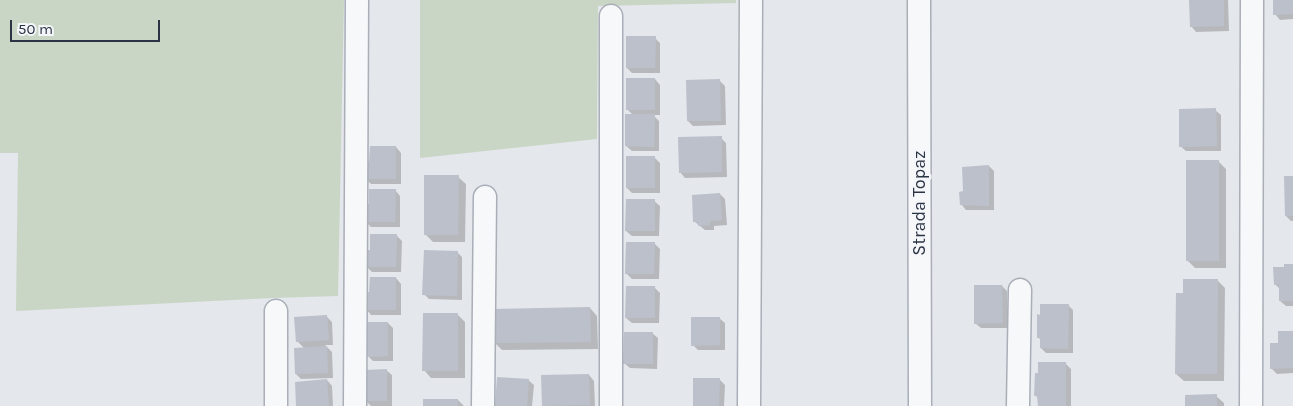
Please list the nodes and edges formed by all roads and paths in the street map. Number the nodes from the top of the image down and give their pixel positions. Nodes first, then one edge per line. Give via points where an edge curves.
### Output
1 (357, 0) edge
2 (751, 0) edge
3 (919, 0) edge
4 (1252, 0) edge
5 (611, 16) dead end
6 (485, 197) dead end
7 (1020, 290) dead end
8 (276, 311) dead end
9 (276, 406) edge
10 (355, 406) edge
11 (483, 406) edge
12 (611, 406) edge
13 (749, 406) edge
14 (920, 406) edge
15 (1018, 406) edge
16 (1252, 406) edge

1 - 10 street
2 - 13 street
3 - 14 street, Strada Topaz
4 - 16 street
5 - 12 street
6 - 11 street
7 - 15 street
8 - 9 street

